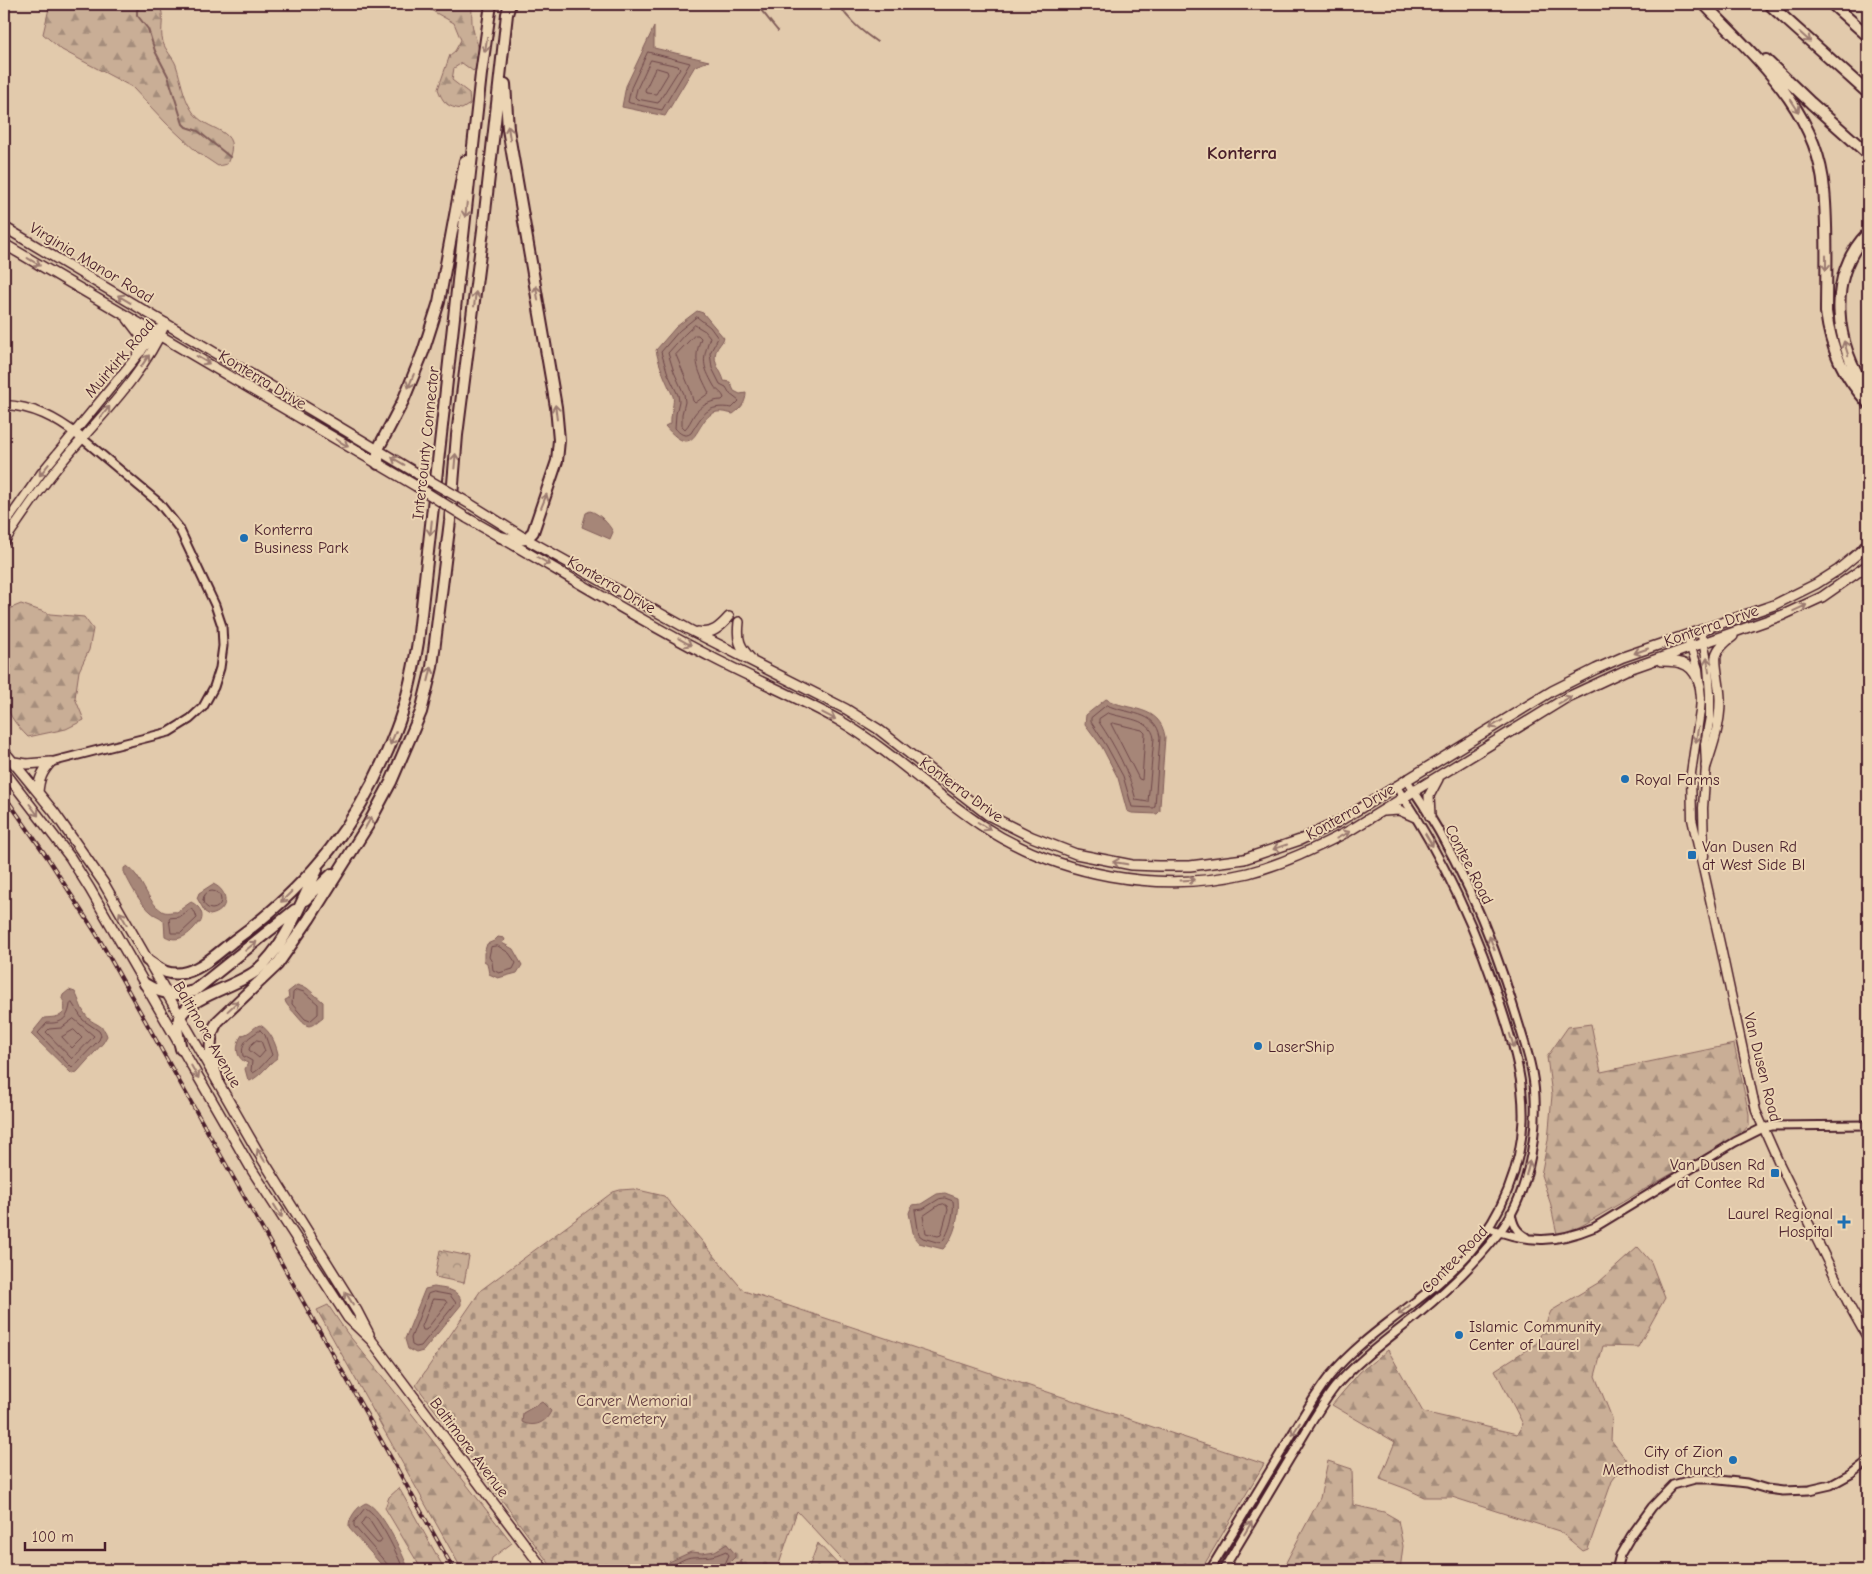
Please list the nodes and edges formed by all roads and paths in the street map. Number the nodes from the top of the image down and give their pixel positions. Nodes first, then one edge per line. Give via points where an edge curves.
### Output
1 (492, 4) edge
2 (510, 4) edge
3 (1704, 4) edge
4 (1769, 4) edge
5 (1834, 4) edge
6 (1868, 36) edge
7 (503, 60) junction
8 (481, 74) junction
9 (1868, 93) edge
10 (1868, 154) edge
11 (4, 227) edge
12 (1868, 232) edge
13 (4, 244) edge
14 (124, 314) junction
15 (166, 324) junction
16 (158, 334) junction
17 (141, 351) junction
18 (1868, 391) edge
19 (1868, 403) edge
20 (4, 405) edge
21 (75, 433) junction
22 (83, 439) junction
23 (378, 449) junction
24 (378, 464) junction
25 (4, 526) edge
26 (501, 537) junction
27 (526, 539) junction
28 (4, 542) edge
29 (1867, 546) edge
30 (1868, 565) edge
31 (729, 617) dead end
32 (739, 622) dead end
33 (688, 629) junction
34 (1742, 630) junction
35 (1701, 631) junction
36 (1688, 636) junction
37 (1704, 643) junction
38 (1691, 647) junction
39 (1653, 661) junction
40 (754, 663) junction
41 (1700, 686) junction
42 (4, 751) edge
43 (14, 762) junction
44 (50, 762) junction
45 (1706, 766) junction
46 (4, 771) edge
47 (1440, 776) junction
48 (1406, 779) junction
49 (1396, 786) junction
50 (38, 792) junction
51 (1415, 792) junction
52 (1404, 798) junction
53 (1382, 811) junction
54 (1430, 816) junction
55 (1415, 817) junction
56 (320, 862) junction
57 (342, 864) junction
58 (1704, 870) junction
59 (298, 907) junction
60 (147, 960) junction
61 (145, 984) junction
62 (166, 993) junction
63 (180, 1016) junction
64 (182, 1049) junction
65 (218, 1081) junction
66 (1868, 1125) edge
67 (1763, 1128) junction
68 (1511, 1213) junction
69 (1489, 1228) junction
70 (1500, 1232) junction
71 (1529, 1239) junction
72 (1868, 1339) edge
73 (372, 1341) junction
74 (1868, 1461) edge
75 (544, 1570) edge
76 (1210, 1570) edge
77 (1223, 1570) edge
78 (1616, 1570) edge

1 -> 8 highway, Intercounty Connector
2 - 7 highway, Intercounty Connector
3 - 10 highway
3 -> 19 highway via 1779,84 1809,131 1824,189 1829,331 1847,377
4 -> 9 highway
5 - 6 highway
27 -> 7 highway via 533,532 549,490 559,440 508,129
57 -> 7 highway, Intercounty Connector via 368,825 406,750 421,712 432,667
8 -> 23 highway via 439,302 403,401
8 -> 56 highway, Intercounty Connector via 429,552 411,680 397,729 379,770 359,810
15 -> 11 main road, Virginia Manor Road
18 -> 12 highway via 1848,357 1840,311 1842,282 1851,256
13 -> 14 main road, Virginia Manor Road
14 - 16 main road, Virginia Manor Road
14 - 17 main road via 141,336
15 - 16 main road, Muirkirk Road
15 - 23 main road, Konterra Drive
16 - 17 main road, Muirkirk Road
22 -> 16 main road, Muirkirk Road via 156,346
16 -> 24 main road, Konterra Drive
17 - 21 main road, Muirkirk Road
20 - 21 main road via 39,412
21 - 22 main road
21 -> 25 main road, Muirkirk Road via 42,472
22 - 28 main road, Muirkirk Road via 54,472
22 - 44 street via 158,503 179,528 215,605 222,626 223,646 214,687 190,719 169,732
23 - 24 highway
27 -> 23 main road, Konterra Drive, bridge
24 - 26 main road, Konterra Drive, bridge
26 - 27 highway
26 -> 53 main road, Konterra Drive via 713,658 840,722 886,752 983,826 1073,868 1155,881 1248,873 1314,850
27 - 33 main road, Konterra Drive
29 - 35 main road, Konterra Drive via 1823,579 1796,594
34 -> 30 main road, Konterra Drive via 1822,597
31 - 33 main road via 713,632
32 - 40 main road via 737,636
33 - 40 main road, Konterra Drive
34 - 37 main road, Konterra Drive
34 - 45 main road via 1726,641 1715,659 1720,709
35 - 36 main road, Konterra Drive
35 - 37 main road, Van Dusen Road
36 - 38 main road, Van Dusen Road
36 -> 48 main road, Konterra Drive via 1596,669 1552,691
37 - 38 main road, Konterra Drive
45 -> 37 main road, Van Dusen Road via 1710,694
38 - 39 main road, Konterra Drive
38 - 41 main road, Van Dusen Road
39 - 41 main road via 1682,662 1697,675
47 -> 39 main road, Konterra Drive via 1566,698
49 -> 40 main road, Konterra Drive via 1338,822 1300,840 1244,859 1190,866 1132,865 1076,854 988,815 878,729 846,709
41 -> 58 main road, Van Dusen Road via 1691,790 1692,819
42 - 43 main road, Baltimore Avenue
43 - 44 main road
43 - 50 main road, Baltimore Avenue
44 - 50 main road via 42,772
45 - 58 main road, Van Dusen Road
46 -> 61 main road, Baltimore Avenue via 70,857
47 - 51 main road, Konterra Drive
47 - 54 main road via 1429,796
48 - 49 main road, Konterra Drive
48 - 51 street, Contee Road
49 - 52 street, Contee Road
60 -> 50 main road, Baltimore Avenue via 103,882
51 - 52 main road, Konterra Drive
51 - 54 street, Contee Road
52 - 53 main road, Konterra Drive
52 - 55 street, Contee Road
53 - 55 main road via 1399,810
68 -> 54 street, Contee Road via 1530,1163 1534,1140 1536,1096 1530,1059 1484,923 1453,855
55 -> 69 street, Contee Road via 1469,918 1489,968 1518,1060 1523,1096 1520,1148 1510,1186
56 - 59 highway
56 -> 60 highway via 277,907 200,966 172,973
57 - 59 highway
65 -> 57 highway via 210,1044 214,1027 277,965
58 - 67 main road, Van Dusen Road via 1756,1111
62 -> 59 highway via 183,994 199,988
59 - 63 highway via 284,937 263,965 190,1006
60 - 62 main road, Baltimore Avenue
61 - 62 highway
61 - 64 main road, Baltimore Avenue
62 - 63 main road, Baltimore Avenue
63 - 64 highway via 178,1029
63 - 65 main road, Baltimore Avenue
64 -> 73 main road, Baltimore Avenue via 287,1226 348,1318
73 -> 65 main road, Baltimore Avenue
66 - 67 street
67 - 71 street via 1595,1227 1558,1239
67 - 72 main road, Van Dusen Road
68 - 70 street, Contee Road
68 - 71 street via 1518,1232
69 - 70 street
69 -> 76 street, Contee Road via 1444,1277 1330,1376
70 - 71 street
77 -> 70 street, Contee Road via 1314,1417 1336,1386 1361,1361 1454,1284
73 - 75 main road, Baltimore Avenue
74 - 78 street via 1837,1482 1809,1490 1775,1490 1710,1479 1673,1485 1631,1536

